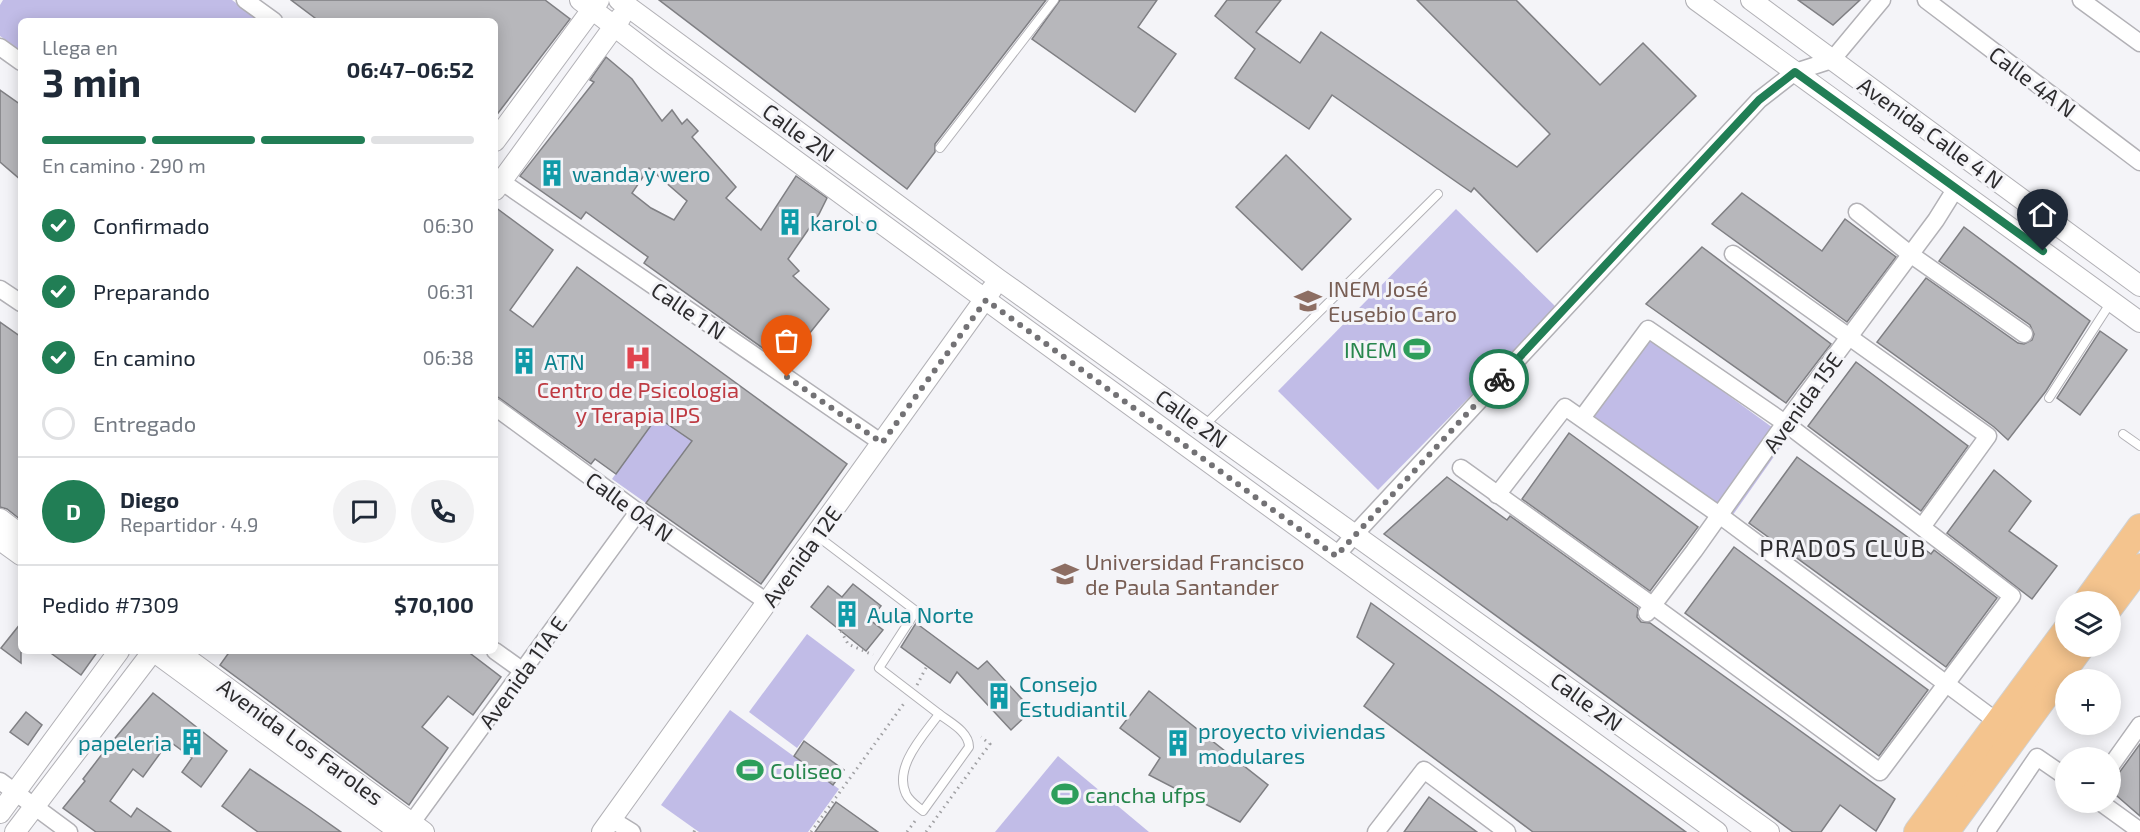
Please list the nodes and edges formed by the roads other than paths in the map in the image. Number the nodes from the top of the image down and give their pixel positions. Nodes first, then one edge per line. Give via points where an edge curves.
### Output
1 (1054, 0) edge
2 (1696, 0) edge
3 (1751, 0) edge
4 (1882, 0) edge
5 (1926, 0) edge
6 (2081, 0) edge
7 (248, 1) edge
8 (627, 2) edge
9 (590, 3) edge
10 (270, 18) edge
11 (615, 26) junction
12 (2140, 44) edge
13 (0, 47) edge
14 (18, 60) edge
15 (1832, 60) junction
16 (1795, 72) junction
17 (498, 137) edge
18 (940, 148) dead end
19 (2140, 162) edge
20 (498, 182) edge
21 (498, 184) edge
22 (1956, 188) junction
23 (1438, 194) dead end
24 (1857, 212) dead end
25 (1733, 254) dead end
26 (1910, 254) junction
27 (998, 279) junction
28 (2140, 286) edge
29 (0, 289) edge
30 (986, 300) junction
31 (18, 301) edge
32 (2112, 301) junction
33 (2140, 322) edge
34 (2025, 334) dead end
35 (1848, 336) junction
36 (2049, 398) dead end
37 (498, 409) edge
38 (1582, 418) junction
39 (1785, 423) junction
40 (1204, 426) junction
41 (2123, 434) dead end
42 (882, 443) junction
43 (2140, 446) edge
44 (1461, 468) dead end
45 (1497, 495) junction
46 (638, 512) junction
47 (1718, 514) junction
48 (0, 519) edge
49 (1922, 527) junction
50 (2140, 527) edge
51 (18, 533) edge
52 (1355, 534) junction
53 (815, 535) junction
54 (0, 540) edge
55 (18, 553) edge
56 (1336, 556) junction
57 (2140, 567) edge
58 (2094, 591) edge
59 (2121, 593) edge
60 (767, 602) junction
61 (1649, 609) junction
62 (1466, 613) junction
63 (1450, 637) junction
64 (2055, 645) edge
65 (498, 653) edge
66 (117, 654) edge
67 (151, 654) edge
68 (157, 654) edge
69 (181, 654) edge
70 (2074, 657) edge
71 (523, 672) junction
72 (1946, 684) junction
73 (939, 714) junction
74 (1999, 723) junction
75 (2140, 725) edge
76 (1646, 744) junction
77 (2121, 752) edge
78 (1628, 768) junction
79 (2055, 769) edge
80 (8, 786) edge
81 (34, 806) junction
82 (0, 813) edge
83 (2115, 813) edge
84 (605, 829) edge
85 (410, 830) edge
86 (2140, 831) edge
87 (15, 832) edge
88 (69, 832) edge
89 (632, 832) edge
90 (1376, 832) edge
91 (1507, 832) edge
92 (1717, 832) edge
93 (1769, 832) edge
94 (1917, 832) edge
95 (1946, 832) edge
96 (1986, 832) edge

1 - 18 lane
2 - 16 street, Avenida Calle 4 N
3 - 15 street, Avenida Calle 4 N
4 - 15 street
5 - 19 street, Calle 4A N
6 - 12 street
7 - 10 street
8 - 11 street
8 - 27 street, Calle 2N
9 - 11 street, Calle 2N
9 - 17 street
11 - 20 street
11 - 30 street, Calle 2N
13 - 14 street
15 - 16 street
15 - 28 street, Avenida Calle 4 N
16 - 22 street, Avenida Calle 4 N
16 - 52 street via 1759,100
21 - 42 street, Calle 1 N
22 - 26 street, Avenida 15E
22 - 32 street, Avenida Calle 4 N
23 - 40 lane
24 - 26 street
25 - 35 street
26 - 34 street
26 - 35 street, Avenida 15E
27 - 30 street, Avenida 12E
27 - 40 street, Calle 2N
29 - 31 street
30 - 42 street, Avenida 12E
30 - 56 street, Calle 2N
32 - 33 street, Avenida Calle 4 N
32 - 36 lane
35 - 39 street, Avenida 15E
35 - 49 street via 1988,436
37 - 46 street, Calle 0A N
38 - 39 street via 1648,329
38 - 45 street via 1565,407
38 - 47 street
39 - 47 street, Avenida 15E
39 - 49 street
40 - 52 street, Calle 2N
41 - 43 lane
42 - 53 street, Avenida 12E
44 - 45 street
45 - 61 street
46 - 60 street, Calle 0A N
46 - 71 street, Avenida 11A E
47 - 61 street, Avenida 15E
47 - 72 street
48 - 51 street
49 - 72 street via 2012,596
50 - 58 main road
52 - 56 street
52 - 62 street, Calle 2N
53 - 60 street, Avenida 12E
53 - 73 lane via 916,611 879,668 914,689
54 - 55 street
56 - 63 street, Calle 2N
57 - 59 main road
60 - 84 street, Avenida 12E
61 - 72 street via 1880,772
62 - 63 street
62 - 76 street, Calle 2N
63 - 78 street, Calle 2N
64 - 74 main road
65 - 71 street
66 - 80 street
67 - 81 street
68 - 85 street, Avenida Los Faroles
69 - 85 street, Avenida Los Faroles
70 - 95 main road
71 - 85 street, Avenida 11A E
72 - 74 street
73 - 73 lane via 912,752 904,772 906,794 923,811 969,747 968,738
74 - 94 main road
75 - 77 street
76 - 78 street
76 - 93 street, Calle 2N
78 - 92 street, Calle 2N
79 - 96 street via 2037,757
80 - 81 street
80 - 82 street
81 - 87 street
81 - 88 street
83 - 86 street
84 - 89 street
90 - 91 street via 1424,770

